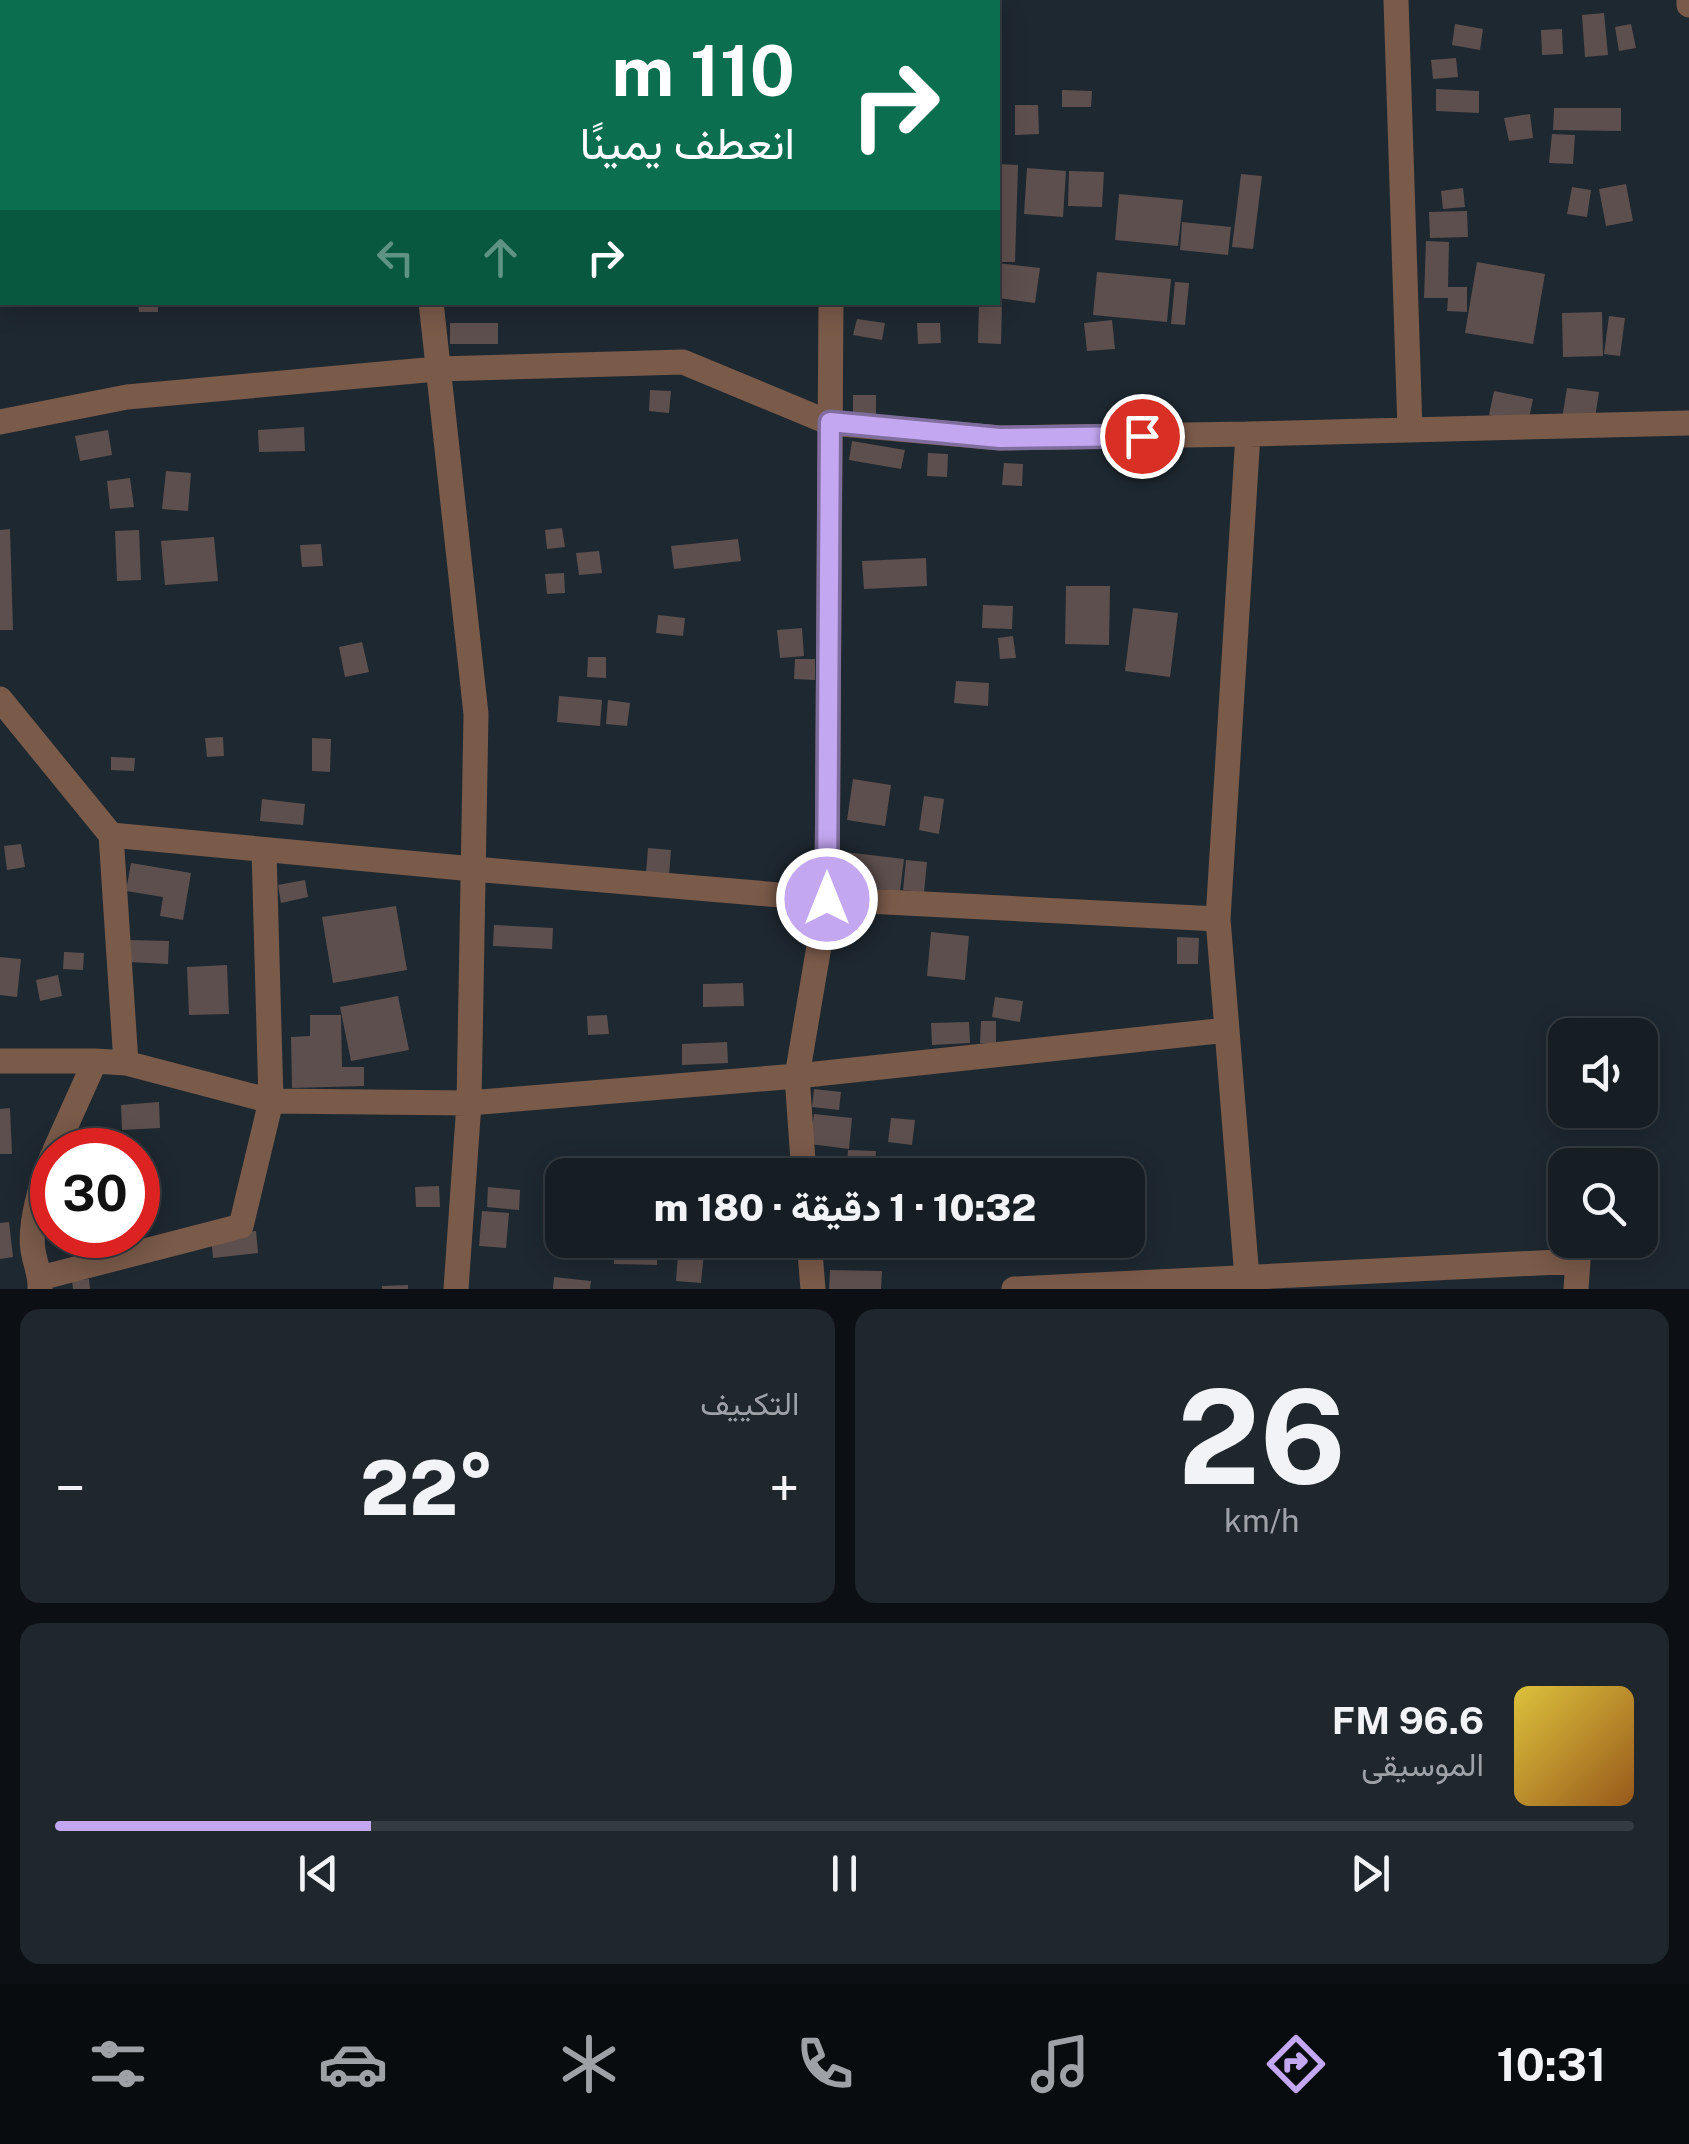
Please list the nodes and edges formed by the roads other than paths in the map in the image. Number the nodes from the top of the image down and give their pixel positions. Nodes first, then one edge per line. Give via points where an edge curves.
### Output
1 (1396, 0) edge
2 (430, 305) edge
3 (831, 305) edge
4 (436, 369) junction
5 (0, 422) edge
6 (830, 422) junction
7 (1689, 423) edge
8 (1410, 430) junction
9 (1248, 434) junction
10 (0, 699) edge
11 (110, 835) junction
12 (264, 850) junction
13 (473, 870) junction
14 (827, 899) junction
15 (1218, 919) junction
16 (1227, 1030) junction
17 (0, 1061) edge
18 (94, 1061) junction
19 (126, 1063) junction
20 (796, 1076) junction
21 (271, 1102) junction
22 (469, 1103) junction
23 (65, 1128) edge
24 (803, 1158) edge
25 (35, 1258) edge
26 (810, 1258) edge
27 (1246, 1278) junction
28 (40, 1284) edge
29 (462, 1288) edge
30 (813, 1289) edge
31 (1014, 1289) edge
32 (1576, 1289) edge

1 - 8 street
2 - 4 street
3 - 6 street
4 - 5 street via 127,397
4 - 6 street via 684,362
4 - 13 street via 476,714
6 - 9 street via 1000,438
6 - 14 street
7 - 8 street
8 - 9 street
9 - 15 street
10 - 11 street
11 - 12 street
11 - 19 street
12 - 13 street
12 - 21 street
13 - 14 street
13 - 22 street
14 - 15 street
14 - 20 street
15 - 16 street
16 - 20 street
16 - 27 street
17 - 18 street
18 - 19 street
18 - 23 street
19 - 21 street
20 - 22 street
20 - 24 street
21 - 22 street
21 - 28 street via 240,1226
22 - 29 street
25 - 28 street
26 - 30 street
27 - 31 street
27 - 32 street via 1578,1261

